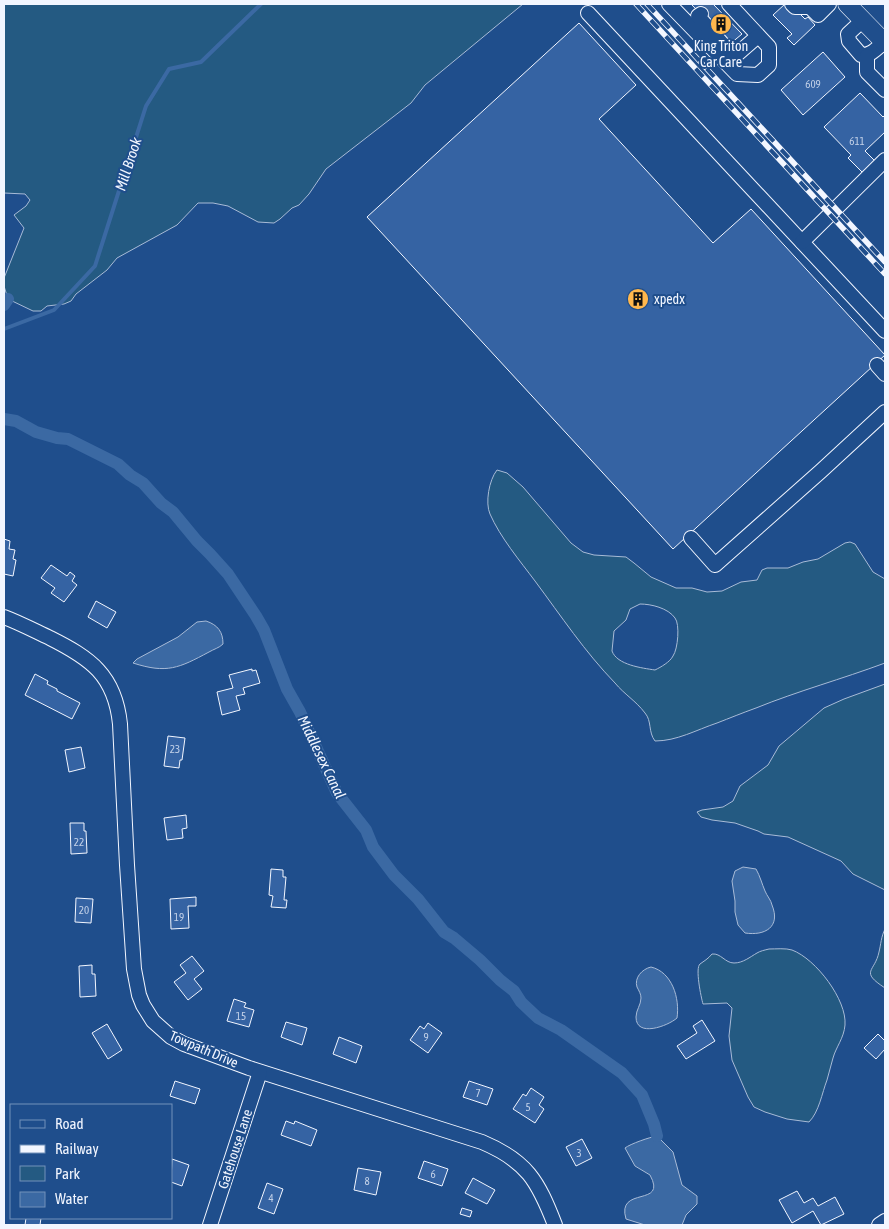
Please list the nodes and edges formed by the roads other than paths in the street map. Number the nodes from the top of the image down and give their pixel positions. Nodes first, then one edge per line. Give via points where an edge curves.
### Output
1 (670, 4) edge
2 (729, 4) edge
3 (792, 4) edge
4 (829, 4) edge
5 (847, 4) edge
6 (810, 6) edge
7 (588, 13) dead end
8 (701, 14) dead end
9 (862, 20) junction
10 (758, 36) junction
11 (885, 42) edge
12 (867, 56) junction
13 (730, 60) junction
14 (885, 90) edge
15 (885, 160) edge
16 (802, 242) junction
17 (885, 331) edge
18 (885, 412) edge
19 (691, 538) dead end
20 (4, 617) edge
21 (260, 1072) junction
22 (885, 1221) edge
23 (210, 1225) edge
24 (555, 1225) edge
25 (879, 1225) edge

1 - 13 street
2 - 10 street
3 - 6 street via 795,7
4 - 6 street via 818,15
5 - 9 main road
7 - 16 street
8 - 13 street via 698,16
9 - 11 main road
9 - 12 street via 848,34 849,41 861,55
10 - 13 street
10 - 13 street via 769,47 769,65 758,75 737,74
11 - 12 street
12 - 14 street via 867,72
15 - 16 street
16 - 17 street
18 - 19 street via 715,565
20 - 21 street, Towpath Drive via 84,657 101,673 116,700 134,969 139,995 147,1013 158,1028 184,1044
21 - 23 street, Gatehouse Lane
21 - 24 street, Towpath Drive via 503,1151 523,1167 538,1186
22 - 25 street

